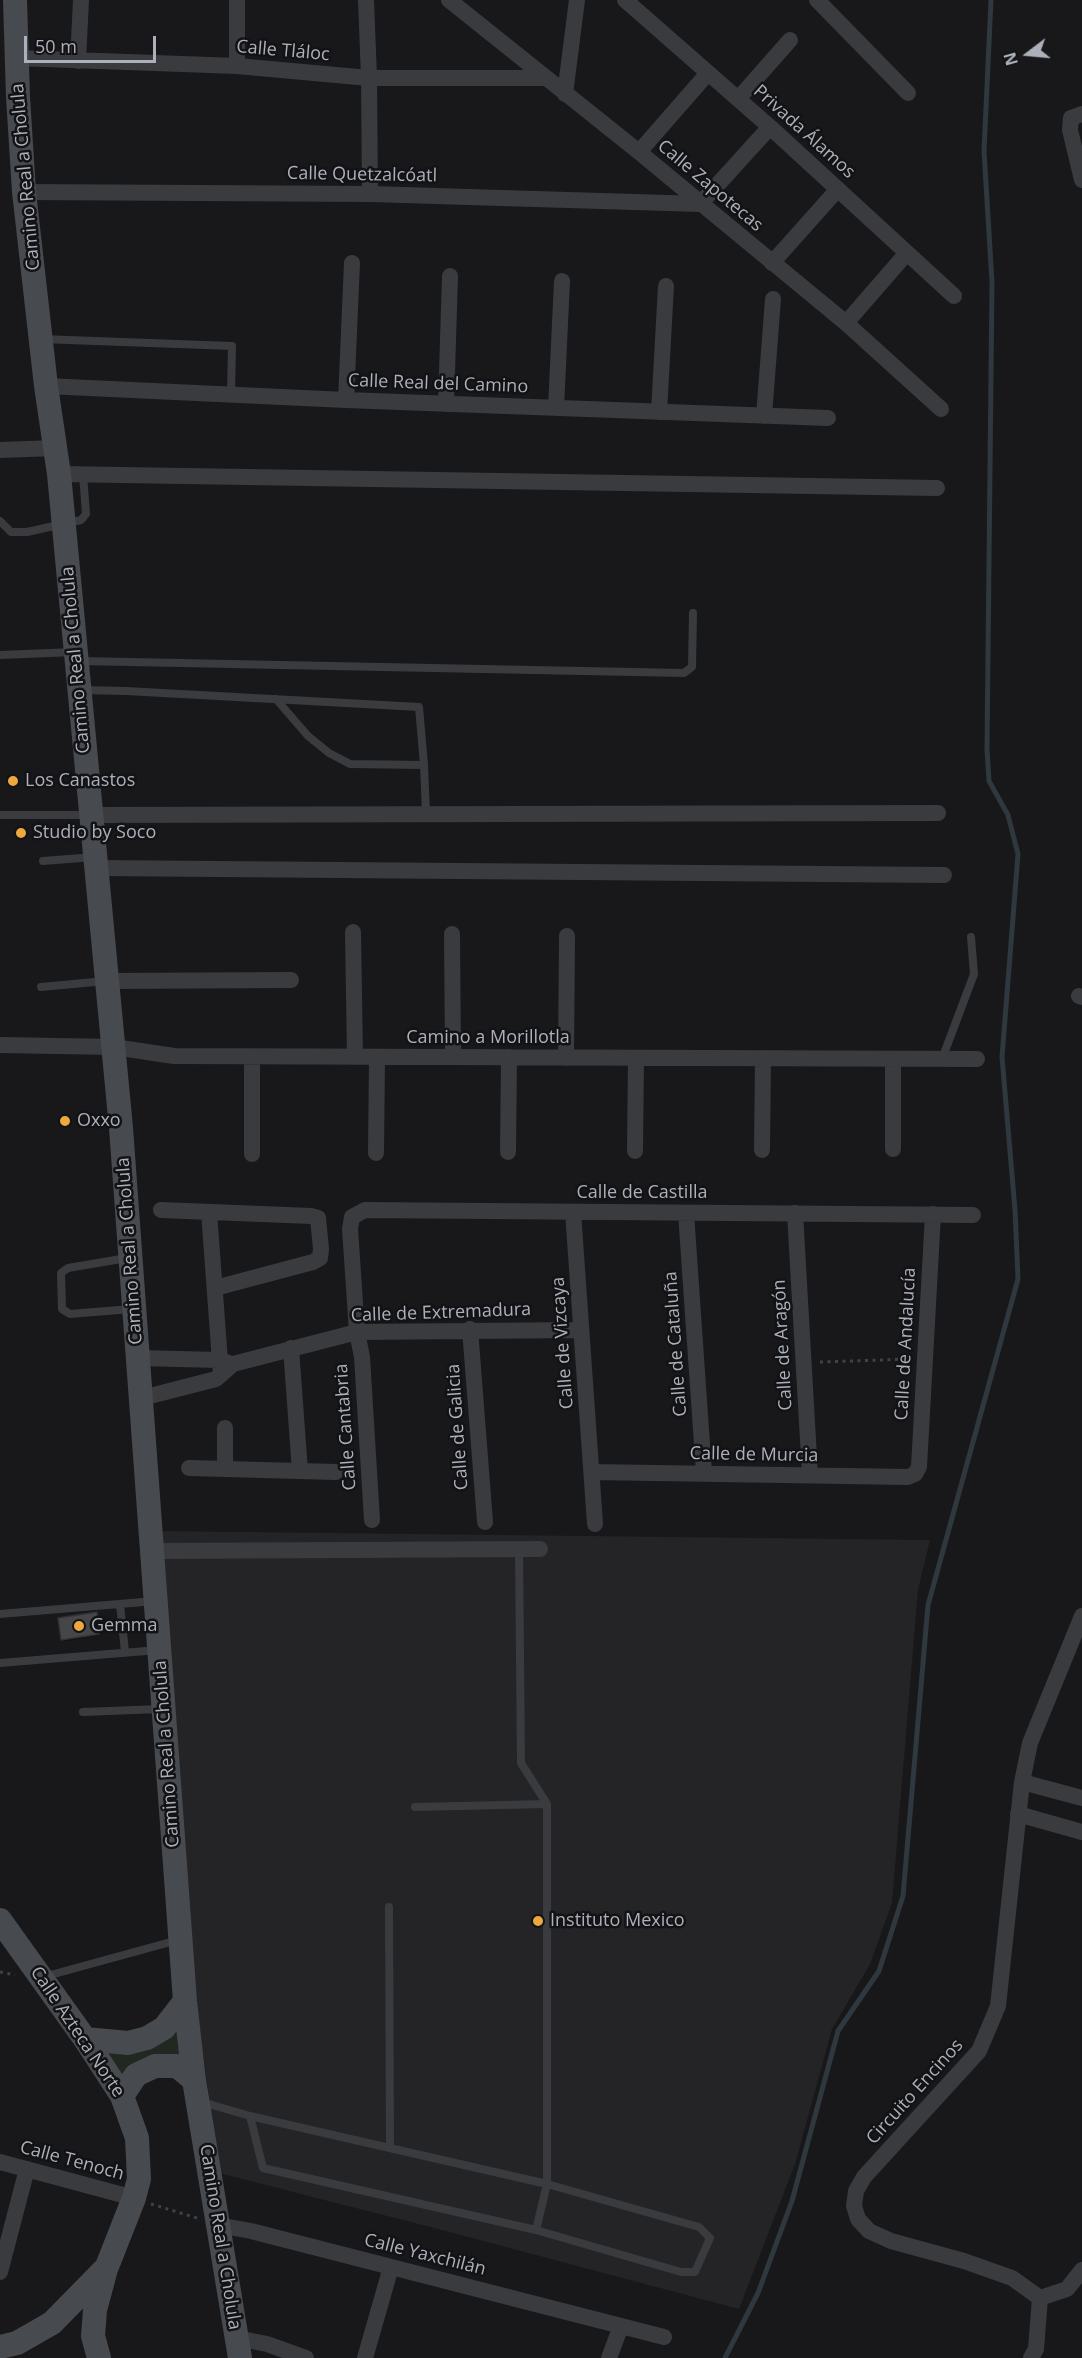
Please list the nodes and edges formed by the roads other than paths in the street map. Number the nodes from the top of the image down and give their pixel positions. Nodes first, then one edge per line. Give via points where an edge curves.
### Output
1 (15, 0) edge
2 (81, 0) edge
3 (237, 0) edge
4 (366, 0) edge
5 (449, 0) edge
6 (577, 0) edge
7 (625, 0) edge
8 (817, 0) edge
9 (790, 40) dead end
10 (17, 58) junction
11 (78, 61) junction
12 (237, 66) junction
13 (708, 73) junction
14 (369, 78) junction
15 (545, 78) junction
16 (908, 93) dead end
17 (565, 94) junction
18 (9, 97) edge
19 (738, 99) junction
20 (1082, 114) edge
21 (770, 127) junction
22 (639, 152) junction
23 (1082, 180) edge
24 (838, 189) junction
25 (24, 192) junction
26 (370, 194) junction
27 (700, 204) junction
28 (906, 254) junction
29 (352, 263) dead end
30 (772, 263) junction
31 (450, 276) dead end
32 (562, 281) dead end
33 (666, 286) dead end
34 (954, 296) dead end
35 (773, 299) dead end
36 (846, 323) junction
37 (41, 339) junction
38 (46, 386) junction
39 (231, 395) junction
40 (346, 400) junction
41 (446, 404) junction
42 (556, 408) junction
43 (941, 409) dead end
44 (659, 412) junction
45 (764, 416) junction
46 (828, 418) dead end
47 (55, 448) junction
48 (0, 450) edge
49 (59, 474) junction
50 (84, 474) junction
51 (937, 488) dead end
52 (0, 521) edge
53 (64, 524) junction
54 (693, 613) dead end
55 (0, 654) edge
56 (76, 657) junction
57 (79, 690) junction
58 (276, 699) junction
59 (424, 765) junction
60 (938, 813) dead end
61 (426, 814) junction
62 (90, 815) junction
63 (0, 816) edge
64 (43, 861) dead end
65 (96, 862) junction
66 (944, 875) dead end
67 (353, 932) dead end
68 (452, 934) dead end
69 (567, 936) dead end
70 (971, 937) dead end
71 (291, 980) dead end
72 (108, 981) junction
73 (41, 987) dead end
74 (0, 1045) edge
75 (114, 1047) junction
76 (252, 1057) junction
77 (355, 1057) junction
78 (377, 1057) junction
79 (453, 1057) junction
80 (509, 1057) junction
81 (566, 1058) junction
82 (636, 1058) junction
83 (763, 1058) junction
84 (892, 1059) junction
85 (942, 1059) junction
86 (977, 1059) dead end
87 (893, 1149) dead end
88 (762, 1150) dead end
89 (635, 1151) dead end
90 (508, 1152) dead end
91 (376, 1153) dead end
92 (252, 1154) dead end
93 (161, 1209) dead end
94 (209, 1212) junction
95 (573, 1212) junction
96 (687, 1213) junction
97 (795, 1214) junction
98 (933, 1214) junction
99 (973, 1215) dead end
100 (352, 1217) joint
101 (131, 1258) junction
102 (215, 1288) junction
103 (135, 1309) junction
104 (470, 1329) junction
105 (581, 1330) junction
106 (357, 1332) junction
107 (291, 1348) junction
108 (138, 1358) junction
109 (195, 1360) junction
110 (225, 1366) junction
111 (197, 1383) junction
112 (142, 1398) junction
113 (225, 1428) dead end
114 (189, 1468) dead end
115 (225, 1469) junction
116 (300, 1471) junction
117 (336, 1472) dead end
118 (592, 1472) junction
119 (704, 1473) junction
120 (915, 1474) joint
121 (810, 1475) junction
122 (372, 1520) dead end
123 (485, 1522) dead end
124 (595, 1524) dead end
125 (519, 1549) junction
126 (540, 1549) dead end
127 (153, 1551) junction
128 (156, 1601) junction
129 (120, 1604) junction
130 (0, 1614) edge
131 (1082, 1616) edge
132 (160, 1650) junction
133 (125, 1652) junction
134 (0, 1663) edge
135 (164, 1709) junction
136 (83, 1712) dead end
137 (1022, 1782) junction
138 (1082, 1798) edge
139 (547, 1804) junction
140 (415, 1807) dead end
141 (1018, 1814) junction
142 (1082, 1833) edge
143 (389, 1907) dead end
144 (0, 1920) edge
145 (181, 1939) junction
146 (40, 1978) junction
147 (185, 2001) junction
148 (85, 2039) junction
149 (196, 2091) junction
150 (122, 2096) junction
151 (250, 2116) junction
152 (390, 2148) junction
153 (0, 2162) edge
154 (27, 2169) junction
155 (547, 2184) junction
156 (134, 2199) junction
157 (218, 2225) junction
158 (536, 2230) junction
159 (391, 2267) junction
160 (106, 2269) junction
161 (1082, 2270) edge
162 (0, 2272) edge
163 (1041, 2298) junction
164 (621, 2326) junction
165 (664, 2337) dead end
166 (0, 2347) edge
167 (234, 2351) edge
168 (268, 2352) edge
169 (1036, 2355) edge
170 (99, 2358) edge
171 (306, 2358) edge
172 (365, 2358) edge
173 (609, 2358) edge

1 - 10 main road, Camino Real a Cholula
2 - 11 street
3 - 12 street
4 - 14 street
5 - 15 street, Calle Zapotecas
6 - 17 street
7 - 13 street, Privada Álamos
8 - 16 street
9 - 19 street
10 - 11 street, Calle Tláloc
10 - 18 main road, Camino Real a Cholula
11 - 12 street, Calle Tláloc
12 - 14 street, Calle Tláloc
13 - 19 street, Privada Álamos
13 - 22 street
14 - 15 street, Calle Tláloc
14 - 26 street
15 - 17 street, Calle Zapotecas
17 - 22 street, Calle Zapotecas
18 - 25 main road, Camino Real a Cholula
19 - 21 street, Privada Álamos
20 - 23 street via 1071,117 1070,130
21 - 24 street, Privada Álamos
21 - 27 street
22 - 27 street, Calle Zapotecas
24 - 28 street, Privada Álamos
24 - 30 street
25 - 26 street, Calle Quetzalcóatl
25 - 37 main road, Camino Real a Cholula
26 - 27 street, Calle Quetzalcóatl
27 - 30 street, Calle Zapotecas
28 - 34 street, Privada Álamos
28 - 36 street
29 - 40 street
30 - 36 street, Calle Zapotecas
31 - 41 street
32 - 42 street
33 - 44 street
35 - 45 street
36 - 43 street, Calle Zapotecas
37 - 38 main road, Camino Real a Cholula
37 - 39 lane via 232,346
38 - 39 street, Calle Real del Camino
38 - 47 main road, Camino Real a Cholula
39 - 40 street, Calle Real del Camino
40 - 41 street, Calle Real del Camino
41 - 42 street, Calle Real del Camino
42 - 44 street, Calle Real del Camino
44 - 45 street, Calle Real del Camino
45 - 46 street, Calle Real del Camino
47 - 48 street
47 - 49 main road, Camino Real a Cholula
49 - 50 street
49 - 53 main road, Camino Real a Cholula
50 - 51 street
50 - 53 lane via 84,518
52 - 53 lane via 11,532
53 - 56 main road, Camino Real a Cholula
54 - 56 lane via 692,667 684,673
55 - 56 lane
56 - 57 main road, Camino Real a Cholula
57 - 58 lane
57 - 62 main road, Camino Real a Cholula
58 - 59 lane via 308,736 328,753 350,764
58 - 59 lane via 419,707
59 - 61 lane
60 - 61 street
61 - 62 street
62 - 63 lane
62 - 65 main road, Camino Real a Cholula
64 - 65 lane
65 - 66 street
65 - 72 main road, Camino Real a Cholula
67 - 77 street
68 - 79 street
69 - 81 street
70 - 85 lane via 974,974
71 - 72 street
72 - 73 lane
72 - 75 main road, Camino Real a Cholula
74 - 75 street, Camino a Morillotla
75 - 76 street, Camino a Morillotla via 174,1056
75 - 101 main road, Camino Real a Cholula
76 - 77 street, Camino a Morillotla
76 - 92 street
77 - 78 street, Camino a Morillotla
78 - 79 street, Camino a Morillotla
78 - 91 street
79 - 80 street, Camino a Morillotla
80 - 81 street, Camino a Morillotla
80 - 90 street
81 - 82 street, Camino a Morillotla
82 - 83 street, Camino a Morillotla
82 - 89 street
83 - 84 street, Camino a Morillotla
83 - 88 street
84 - 85 street, Camino a Morillotla
84 - 87 street
85 - 86 street, Camino a Morillotla
93 - 94 street
94 - 102 street
94 - 102 street via 311,1216 318,1218 320,1227 320,1258
95 - 96 street, Calle de Castilla
95 - 100 street, Calle de Castilla via 365,1210
95 - 105 street, Calle de Vizcaya
96 - 97 street, Calle de Castilla
96 - 119 street, Calle de Cataluña
97 - 98 street, Calle de Castilla
97 - 121 street, Calle de Aragón
98 - 99 street, Calle de Castilla
98 - 120 street, Calle de Andalucía via 919,1467
100 - 106 street, Calle Cantabria
101 - 103 main road, Camino Real a Cholula
101 - 103 lane via 68,1268 61,1273 62,1309 70,1314
102 - 110 street
103 - 108 main road, Camino Real a Cholula
104 - 105 street, Calle de Extremadura
104 - 106 street, Calle de Extremadura
104 - 123 street, Calle de Galicia
105 - 118 street, Calle de Vizcaya
106 - 107 street, Calle de Extremadura
106 - 122 street, Calle Cantabria
107 - 110 street, Calle de Extremadura
107 - 116 street
108 - 109 street, Calle de Extremadura
108 - 112 main road, Camino Real a Cholula
109 - 110 street, Calle de Extremadura
109 - 111 street
110 - 111 street, Calle de Extremadura via 216,1379
111 - 112 street, Calle de Extremadura
112 - 127 main road, Camino Real a Cholula
113 - 115 street
114 - 115 street
115 - 116 street
116 - 117 street
118 - 119 street, Calle de Murcia
118 - 124 street, Calle de Vizcaya
119 - 121 street, Calle de Murcia
120 - 121 street, Calle de Murcia
125 - 126 street
125 - 127 street
125 - 139 lane via 520,1763
127 - 128 main road, Camino Real a Cholula
128 - 129 lane
128 - 132 main road, Camino Real a Cholula
129 - 130 lane
129 - 133 lane
131 - 137 street, Circuito Encinos via 1030,1743
132 - 133 lane
132 - 135 main road, Camino Real a Cholula
133 - 134 lane
135 - 136 lane
135 - 145 main road, Camino Real a Cholula
137 - 138 street
137 - 141 street, Circuito Encinos
139 - 140 lane
139 - 155 lane
141 - 142 street
141 - 163 street, Circuito Encinos via 999,2006 979,2051 864,2177 854,2206 858,2219 869,2231 1012,2278
143 - 152 lane
144 - 146 main road, Calle Azteca Norte
145 - 146 lane
145 - 147 main road, Camino Real a Cholula
146 - 148 main road, Calle Azteca Norte
147 - 148 main road via 164,2028 147,2038 128,2043
147 - 149 main road, Camino Real a Cholula
148 - 150 main road, Calle Azteca Norte
149 - 150 main road via 177,2066 155,2066 136,2075
149 - 151 lane
149 - 157 main road, Camino Real a Cholula
150 - 156 main road, Calle Azteca Norte via 139,2148 139,2179
151 - 152 lane
151 - 158 lane via 263,2168
152 - 155 lane
153 - 154 street, Calle Tenoch
154 - 156 street, Calle Tenoch
154 - 162 street
155 - 158 lane
155 - 158 lane via 699,2227 710,2238 695,2272 681,2272
156 - 160 main road, Calle Azteca Norte
157 - 159 street, Calle Yaxchilán
157 - 167 main road, Camino Real a Cholula
159 - 164 street, Calle Yaxchilán
159 - 172 street
160 - 166 main road via 52,2324 17,2343
160 - 170 main road, Calle Azteca Norte via 93,2324
161 - 163 street via 1067,2289
163 - 169 street
164 - 165 street, Calle Yaxchilán
164 - 173 street
167 - 168 street
168 - 171 street

